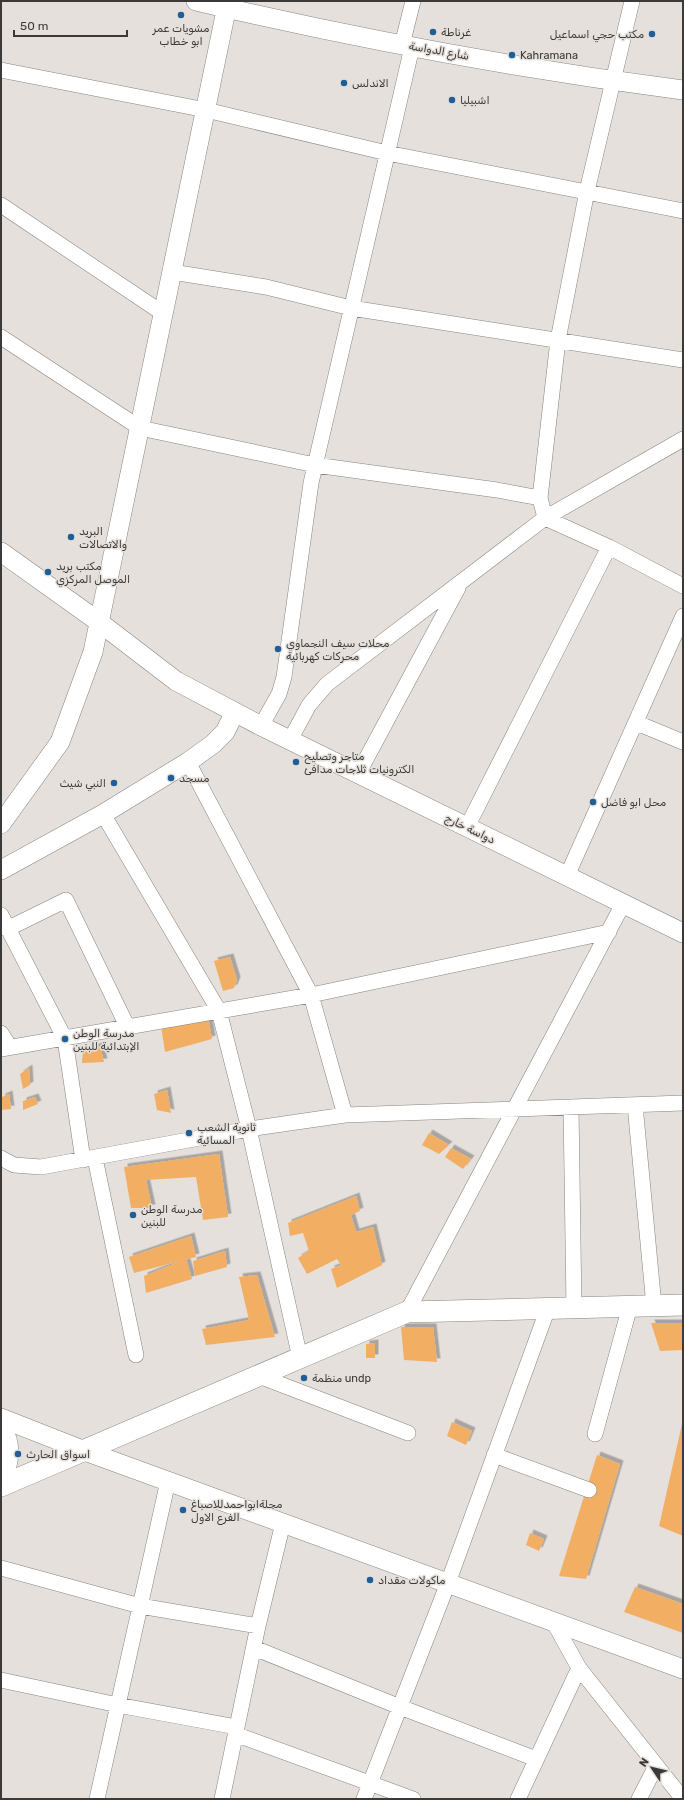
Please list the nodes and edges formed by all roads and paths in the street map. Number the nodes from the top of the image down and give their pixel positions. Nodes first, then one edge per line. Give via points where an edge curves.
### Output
1 (413, 1) edge
2 (632, 1) edge
3 (203, 2) edge
4 (228, 4) edge
5 (407, 46) junction
6 (1, 70) edge
7 (612, 81) junction
8 (683, 90) edge
9 (206, 110) junction
10 (387, 153) junction
11 (587, 191) junction
12 (1, 205) edge
13 (683, 211) edge
14 (172, 272) junction
15 (352, 308) junction
16 (164, 314) junction
17 (1, 337) edge
18 (558, 340) junction
19 (683, 360) edge
20 (140, 428) junction
21 (683, 439) edge
22 (315, 465) junction
23 (540, 498) junction
24 (545, 518) junction
25 (609, 547) junction
26 (1, 552) edge
27 (460, 583) junction
28 (683, 586) edge
29 (683, 616) edge
30 (99, 622) junction
31 (235, 712) junction
32 (637, 723) junction
33 (260, 725) junction
34 (290, 740) junction
35 (683, 742) edge
36 (188, 762) junction
37 (358, 774) junction
38 (103, 814) junction
39 (1, 824) edge
40 (467, 827) junction
41 (1, 870) edge
42 (567, 876) junction
43 (623, 904) junction
44 (1, 915) edge
45 (7, 929) junction
46 (609, 932) junction
47 (683, 933) edge
48 (311, 995) junction
49 (219, 1011) junction
50 (128, 1028) junction
51 (1, 1033) edge
52 (65, 1039) junction
53 (6, 1048) edge
54 (683, 1103) edge
55 (635, 1105) junction
56 (571, 1107) junction
57 (515, 1109) junction
58 (345, 1115) junction
59 (249, 1129) junction
60 (1, 1158) edge
61 (89, 1159) junction
62 (683, 1305) edge
63 (630, 1306) junction
64 (654, 1306) junction
65 (548, 1308) junction
66 (574, 1308) junction
67 (407, 1312) junction
68 (136, 1355) dead end
69 (300, 1358) junction
70 (260, 1376) junction
71 (1, 1418) edge
72 (1, 1428) edge
73 (408, 1433) dead end
74 (595, 1434) dead end
75 (85, 1451) junction
76 (494, 1455) junction
77 (1, 1479) edge
78 (168, 1481) junction
79 (1, 1486) edge
80 (589, 1490) dead end
81 (283, 1523) junction
82 (1, 1568) edge
83 (448, 1583) junction
84 (140, 1606) junction
85 (553, 1621) junction
86 (258, 1626) junction
87 (254, 1648) junction
88 (579, 1668) junction
89 (683, 1669) edge
90 (1, 1680) edge
91 (118, 1705) junction
92 (400, 1707) junction
93 (236, 1730) junction
94 (536, 1758) junction
95 (656, 1766) junction
96 (370, 1783) junction
97 (98, 1799) edge
98 (222, 1799) edge
99 (364, 1799) edge
100 (413, 1799) edge
101 (518, 1799) edge
102 (640, 1799) edge
103 (683, 1799) edge

1 - 5 street
2 - 7 street
3 - 4 street, شارع الدواسة
4 - 5 street, شارع الدواسة
4 - 9 street
5 - 7 street, شارع الدواسة
5 - 10 street
6 - 9 street
7 - 8 street, شارع الدواسة
7 - 11 street
9 - 10 street
9 - 14 street
10 - 11 street
10 - 15 street
11 - 13 street
11 - 18 street
12 - 16 street
14 - 15 street via 266,287
14 - 16 street
15 - 18 street
15 - 22 street
16 - 20 street
17 - 20 street
18 - 19 street
18 - 23 street
20 - 22 street
20 - 30 street
21 - 24 street
22 - 23 street
22 - 33 street via 284,677 279,694
23 - 24 street
24 - 25 street
24 - 27 street
25 - 28 street
25 - 40 street
26 - 30 street, دواسة خارج
27 - 34 street via 327,684 309,705
27 - 37 street
29 - 32 street
30 - 31 street, دواسة خارج via 176,680
30 - 39 street via 93,652 60,742
31 - 33 street, دواسة خارج
31 - 36 street via 225,732
32 - 35 street
32 - 42 street
33 - 34 street, دواسة خارج
34 - 37 street, دواسة خارج
36 - 38 street
36 - 48 street
37 - 40 street, دواسة خارج
38 - 41 street
38 - 49 street
40 - 42 street, دواسة خارج
42 - 43 street, دواسة خارج
43 - 46 street
43 - 47 street, دواسة خارج
44 - 45 street
45 - 50 street via 66,900
45 - 52 street
46 - 48 street
46 - 57 street
48 - 49 street
48 - 58 street
49 - 50 street
49 - 59 street
50 - 52 street
51 - 53 street
52 - 53 street
52 - 61 street
54 - 55 street
55 - 56 street
55 - 64 street
56 - 57 street
56 - 66 street
57 - 58 street
57 - 67 street
58 - 59 street
59 - 61 street
59 - 69 street
60 - 61 street via 26,1167
61 - 68 street
62 - 64 main road
63 - 64 main road
63 - 66 main road
63 - 74 street
65 - 66 main road
65 - 67 main road
65 - 76 street
67 - 69 main road
69 - 70 main road
70 - 73 street
70 - 75 main road
71 - 75 street
72 - 77 main road via 7,1443 8,1455
75 - 78 street
75 - 79 main road
76 - 80 street
76 - 83 street
78 - 81 street
78 - 84 street
81 - 83 street
81 - 86 street
82 - 84 street
83 - 85 street
83 - 92 street
84 - 86 street
84 - 91 street
85 - 88 street
85 - 89 street
86 - 87 street
87 - 92 street
87 - 93 street
88 - 94 street
88 - 95 street
90 - 91 street
91 - 93 street
91 - 97 street
92 - 94 street
92 - 96 street
93 - 96 street
93 - 98 street
94 - 101 street
95 - 102 street
95 - 103 street
96 - 99 street
96 - 100 street

